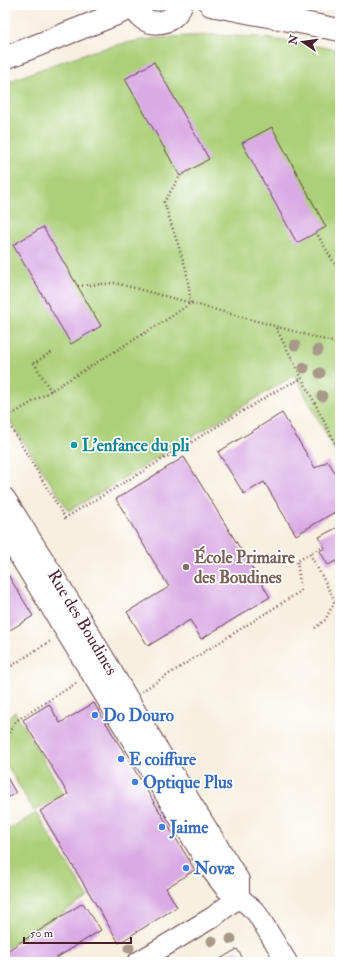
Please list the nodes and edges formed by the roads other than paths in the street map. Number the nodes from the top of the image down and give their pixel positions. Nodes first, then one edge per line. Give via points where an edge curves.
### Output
1 (181, 5) edge
2 (211, 5) edge
3 (134, 6) edge
4 (340, 30) edge
5 (5, 58) edge
6 (5, 498) edge
7 (5, 529) edge
8 (135, 743) junction
9 (158, 749) junction
10 (238, 897) junction
11 (138, 962) edge
12 (287, 962) edge

1 - 3 main road via 172,18 158,23 143,19
2 - 4 main road
3 - 5 main road
6 - 9 street, Rue des Boudines via 130,699
7 - 8 street, Rue des Boudines
8 - 9 street
8 - 10 street, Rue des Boudines via 212,871 225,888
9 - 10 street, Rue des Boudines via 239,880
10 - 11 street via 213,917
10 - 12 street via 262,920

